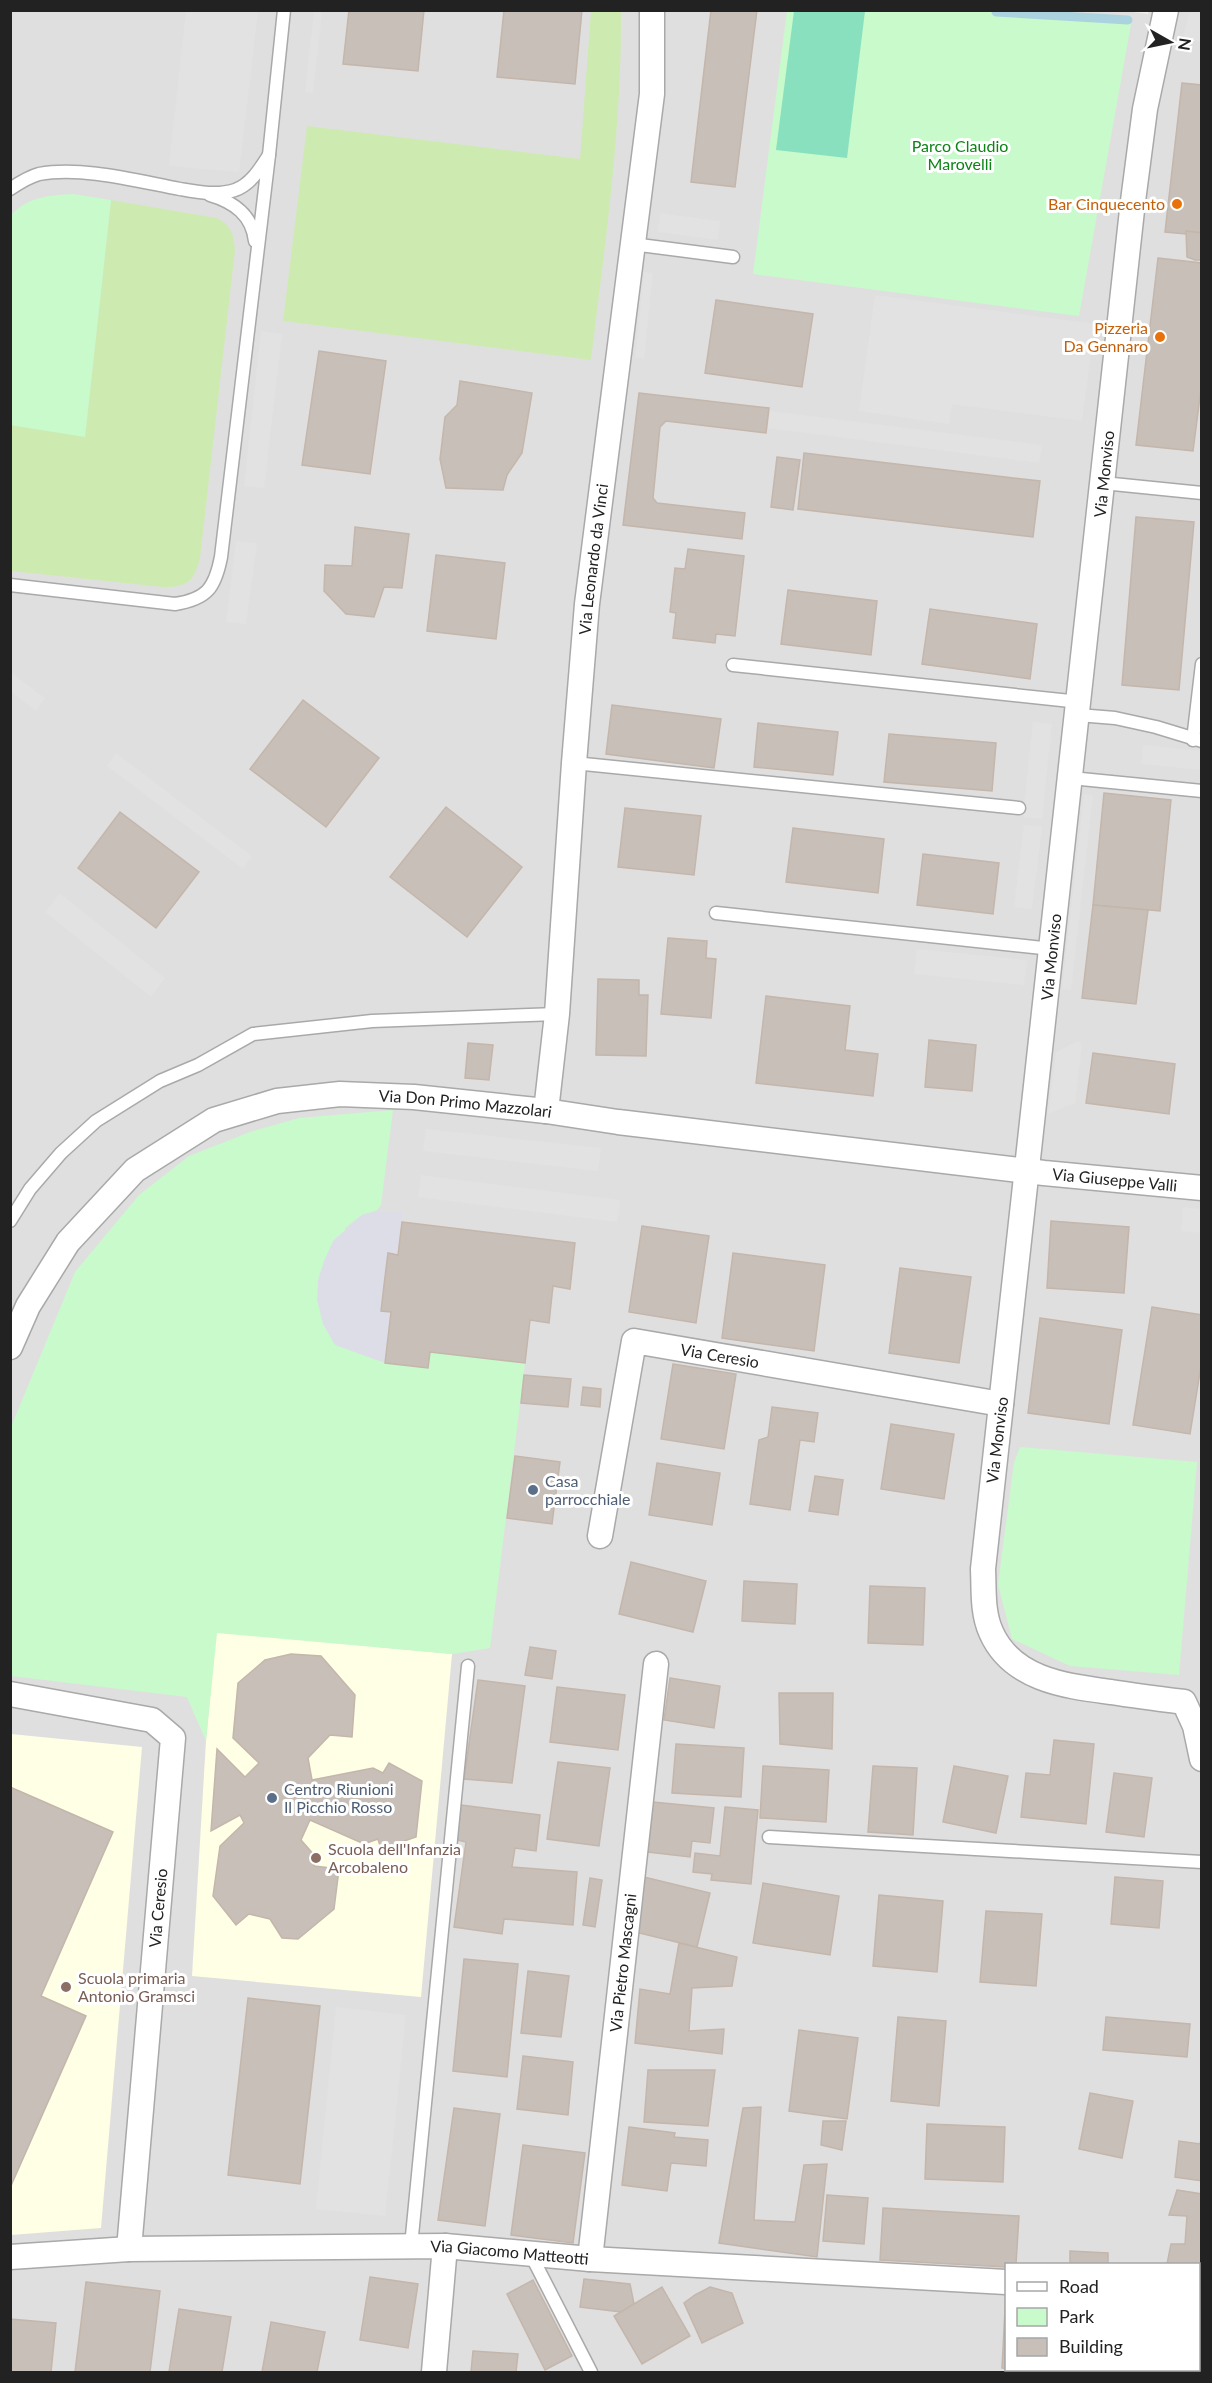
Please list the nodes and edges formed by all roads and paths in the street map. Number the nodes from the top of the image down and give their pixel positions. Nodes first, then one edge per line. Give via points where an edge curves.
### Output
1 (284, 10) edge
2 (652, 10) edge
3 (1166, 10) edge
4 (269, 154) junction
5 (10, 189) edge
6 (203, 192) junction
7 (632, 244) junction
8 (257, 251) junction
9 (733, 257) dead end
10 (1103, 483) junction
11 (1202, 493) edge
12 (10, 585) edge
13 (1202, 664) edge
14 (733, 665) dead end
15 (1079, 709) junction
16 (1197, 741) edge
17 (574, 763) junction
18 (1071, 778) junction
19 (1202, 791) edge
20 (1019, 808) dead end
21 (716, 913) dead end
22 (1052, 948) junction
23 (557, 1014) junction
24 (546, 1111) junction
25 (1027, 1171) junction
26 (1202, 1188) edge
27 (10, 1221) edge
28 (10, 1347) edge
29 (1002, 1404) junction
30 (600, 1536) dead end
31 (656, 1665) dead end
32 (468, 1666) dead end
33 (10, 1694) edge
34 (1193, 1700) edge
35 (1202, 1759) edge
36 (769, 1837) dead end
37 (1202, 1862) edge
38 (411, 2246) junction
39 (445, 2247) junction
40 (129, 2249) junction
41 (531, 2255) junction
42 (10, 2257) edge
43 (590, 2259) junction
44 (1005, 2282) edge
45 (435, 2373) edge
46 (591, 2373) edge

1 - 4 lane
2 - 7 street, Via Leonardo da Vinci via 652,94
3 - 10 street, Via Monviso via 1145,109
4 - 6 lane via 242,187 220,193
4 - 8 lane
5 - 6 lane via 37,175 59,172
6 - 8 lane via 240,209 255,236
7 - 9 lane
7 - 17 street, Via Leonardo da Vinci via 587,604
8 - 12 lane via 221,557 212,588 193,601 175,603
10 - 11 lane
10 - 15 street, Via Monviso
13 - 16 lane
14 - 15 lane
15 - 16 lane
15 - 18 street, Via Monviso
17 - 20 lane
17 - 23 street, Via Leonardo da Vinci
18 - 19 lane
18 - 22 street, Via Monviso
21 - 22 lane
22 - 25 street, Via Monviso
23 - 24 street, Via Leonardo da Vinci
23 - 27 lane via 372,1021 252,1034 198,1065 160,1081 96,1122 30,1189
24 - 25 street, Via Don Primo Mazzolari
24 - 28 street, Via Don Primo Mazzolari via 414,1097 339,1094 276,1101 214,1120 135,1170 68,1242 28,1306
25 - 26 street, Via Giuseppe Valli
25 - 29 street, Via Monviso
29 - 30 street, Via Ceresio via 634,1341
29 - 34 street, Via Monviso via 983,1569 984,1608 991,1632 1002,1650 1046,1681
31 - 43 street, Via Pietro Mascagni
32 - 38 lane
33 - 40 street, Via Ceresio via 152,1719 173,1738
34 - 35 street, Via Monviso
36 - 37 lane
38 - 39 street, Via Giacomo Matteotti
38 - 40 street, Via Giacomo Matteotti
39 - 41 street, Via Giacomo Matteotti
39 - 45 street
40 - 42 street, Via Giacomo Matteotti
41 - 43 street, Via Giacomo Matteotti
41 - 46 lane
43 - 44 street, Via Giacomo Matteotti

